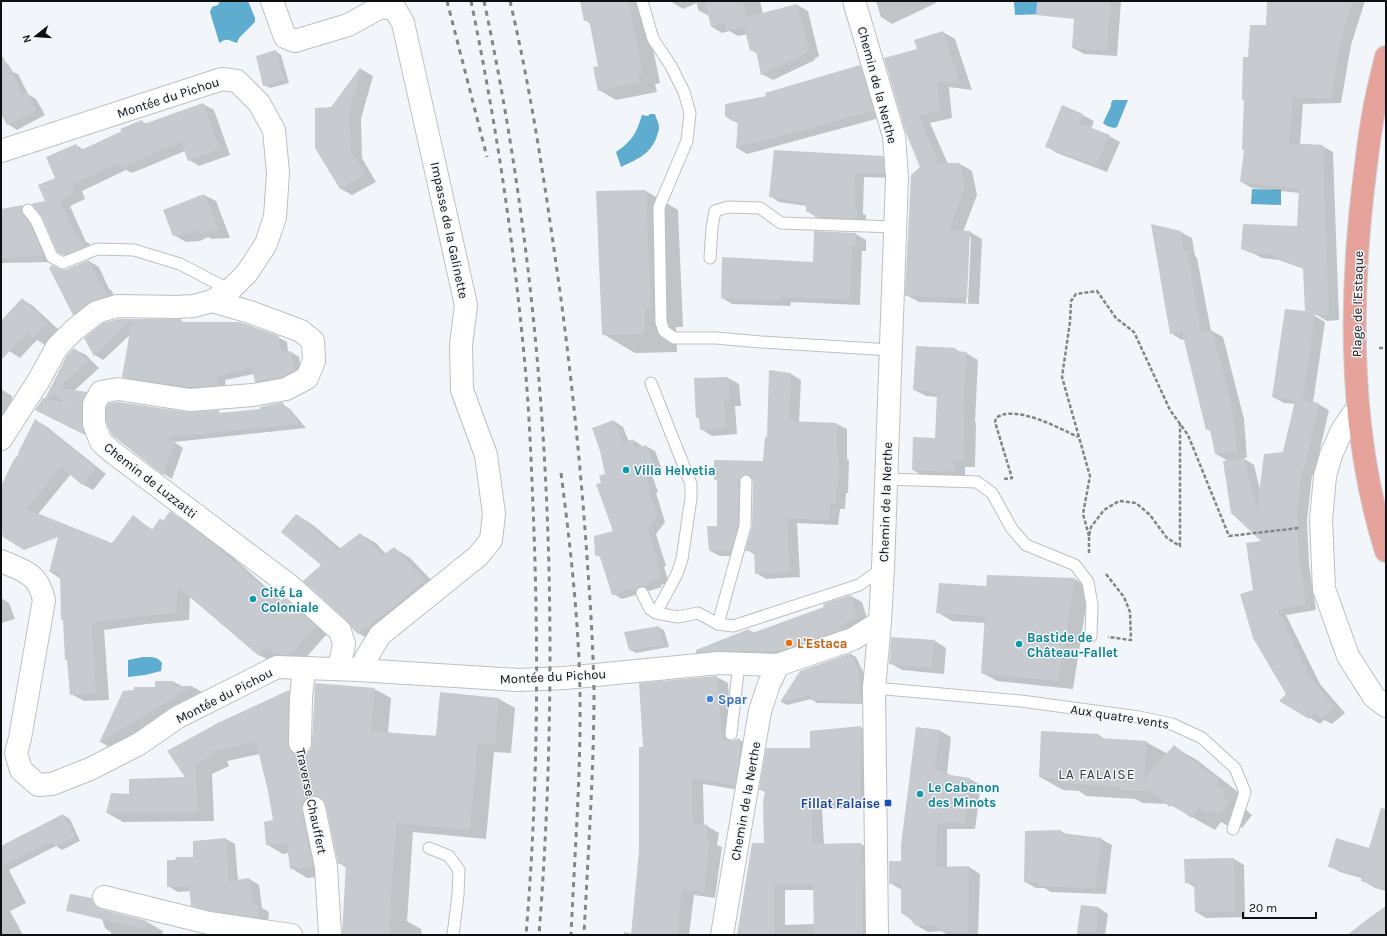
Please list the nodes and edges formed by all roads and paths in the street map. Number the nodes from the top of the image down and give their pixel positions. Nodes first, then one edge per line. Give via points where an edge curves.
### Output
1 (272, 1) edge
2 (642, 1) edge
3 (854, 1) edge
4 (1386, 57) edge
5 (1, 151) edge
6 (28, 210) dead end
7 (895, 227) junction
8 (710, 258) dead end
9 (221, 295) junction
10 (891, 350) junction
11 (651, 383) dead end
12 (1358, 407) junction
13 (1180, 424) junction
14 (1078, 438) junction
15 (1, 439) edge
16 (886, 479) junction
17 (746, 481) dead end
18 (977, 482) junction
19 (1289, 529) dead end
20 (1089, 536) junction
21 (1384, 539) edge
22 (1093, 558) dead end
23 (1, 560) edge
24 (883, 568) junction
25 (1102, 569) dead end
26 (642, 593) dead end
27 (656, 613) junction
28 (880, 622) junction
29 (718, 624) junction
30 (1091, 636) dead end
31 (1104, 637) dead end
32 (739, 663) junction
33 (778, 665) junction
34 (304, 668) junction
35 (349, 670) junction
36 (874, 688) junction
37 (1386, 706) edge
38 (731, 734) dead end
39 (300, 743) joint
40 (314, 808) joint
41 (1233, 829) dead end
42 (429, 848) dead end
43 (104, 897) dead end
44 (291, 935) edge
45 (330, 935) edge
46 (453, 935) edge
47 (722, 935) edge
48 (877, 935) edge

1 - 35 street, Impasse de la Galinette via 285,37 295,42 348,25 381,7 395,9 403,23 466,305 461,345 462,390 486,455 494,514 491,540 478,556 380,635
2 - 10 lane via 653,39 684,92 690,113 687,141 659,207 661,322 664,331 674,338 716,338
3 - 7 street, Chemin de la Nerthe via 894,136 897,178
4 - 12 main road, Plage de l'Estaque via 1372,122 1359,220 1355,283
5 - 9 street, Montée du Pichou via 222,78 237,81 259,103 274,130 278,173 275,217 266,244 247,272
6 - 9 lane via 36,220 52,257 58,262 64,263 97,249 134,250 180,264
7 - 8 lane via 781,223 760,208 728,207 715,211
7 - 10 street, Chemin de la Nerthe
9 - 15 street via 194,306 117,306 97,312 58,347
9 - 35 street, Chemin de Luzzatti via 250,312 301,331 313,341 314,361 307,378 286,389 253,395 190,400 118,389 101,392 94,404 94,424 102,442 111,451 289,585 340,631
10 - 16 street, Chemin de la Nerthe
11 - 27 lane via 690,484 691,498 682,559 677,574
12 - 21 main road, Plage de l'Estaque via 1368,481
12 - 37 street via 1342,430 1331,455 1326,476 1321,520 1324,589 1348,656 1374,697
13 - 14 path via 1170,410 1134,332 1116,318 1098,291 1088,292 1076,294 1071,301 1062,377
13 - 19 path via 1188,435 1229,536
13 - 20 path via 1180,546 1167,538 1150,515 1136,503 1119,501 1104,510 1091,527
14 - 18 path via 1022,414 1000,415 995,422 1012,478
14 - 20 path via 1090,476 1083,514
16 - 18 lane
16 - 24 street, Chemin de la Nerthe
17 - 29 lane via 745,526
18 - 30 lane via 992,493 1012,529 1026,545 1075,565 1088,582 1092,605
20 - 22 path via 1089,553
23 - 34 street, Montée du Pichou via 30,573 42,590 44,600 16,753 22,770 38,785 52,784 90,769 139,744 178,717 277,667
24 - 28 street, Chemin de la Nerthe
24 - 29 lane via 858,585 733,626
25 - 31 path via 1124,597 1130,612 1132,640
26 - 27 lane via 650,609
27 - 29 lane via 678,617 698,613
28 - 33 street via 853,640
28 - 36 street, Chemin de la Nerthe
32 - 33 street, Montée du Pichou
32 - 35 street, Montée du Pichou via 518,680
32 - 38 lane
33 - 47 street, Chemin de la Nerthe via 760,711
34 - 35 street, Montée du Pichou
34 - 39 street, Traverse Chauffert
36 - 41 lane, Aux quatre vents via 1021,701 1172,724 1202,738 1235,768 1245,792
36 - 48 street, Chemin de la Nerthe
39 - 40 path, Traverse Chauffert
40 - 45 street, Traverse Chauffert via 326,867
42 - 46 lane via 449,856 459,870
43 - 44 street via 208,923

